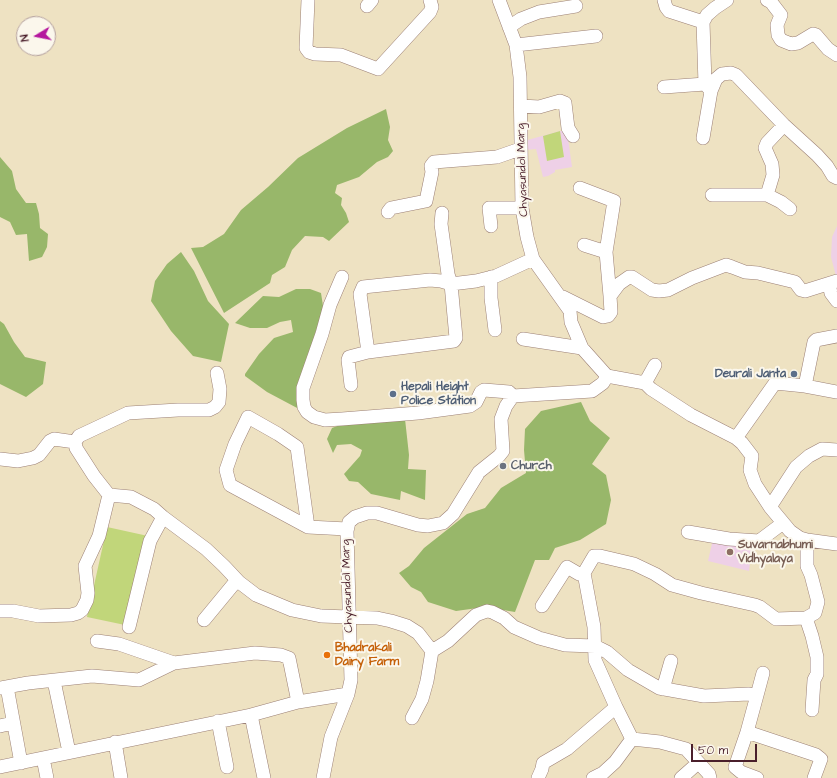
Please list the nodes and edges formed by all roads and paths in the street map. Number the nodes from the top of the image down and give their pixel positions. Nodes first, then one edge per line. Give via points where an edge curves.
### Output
1 (308, 0) edge
2 (430, 0) edge
3 (499, 0) edge
4 (664, 0) edge
5 (728, 0) edge
6 (767, 0) edge
7 (576, 6) dead end
8 (703, 22) junction
9 (509, 27) junction
10 (596, 36) dead end
11 (516, 46) junction
12 (837, 55) edge
13 (664, 87) dead end
14 (708, 88) junction
15 (521, 106) junction
16 (784, 126) junction
17 (573, 136) dead end
18 (703, 138) dead end
19 (520, 149) junction
20 (837, 178) edge
21 (580, 188) dead end
22 (712, 195) dead end
23 (767, 195) junction
24 (522, 208) junction
25 (790, 209) dead end
26 (388, 212) dead end
27 (442, 214) dead end
28 (491, 226) dead end
29 (584, 244) dead end
30 (606, 252) junction
31 (533, 259) junction
32 (342, 277) dead end
33 (491, 277) junction
34 (833, 283) edge
35 (451, 284) junction
36 (560, 295) junction
37 (610, 296) junction
38 (837, 301) edge
39 (494, 330) dead end
40 (837, 336) edge
41 (523, 339) dead end
42 (582, 348) junction
43 (368, 352) junction
44 (655, 365) dead end
45 (217, 373) dead end
46 (607, 376) junction
47 (645, 383) junction
48 (351, 385) dead end
49 (805, 386) junction
50 (837, 392) edge
51 (513, 396) junction
52 (736, 438) junction
53 (75, 442) junction
54 (837, 450) edge
55 (0, 459) edge
56 (109, 495) junction
57 (770, 507) junction
58 (163, 517) junction
59 (783, 523) junction
60 (308, 528) junction
61 (347, 529) junction
62 (688, 532) dead end
63 (807, 540) junction
64 (837, 544) edge
65 (584, 573) junction
66 (237, 580) junction
67 (542, 606) dead end
68 (0, 611) edge
69 (349, 618) junction
70 (806, 618) junction
71 (204, 620) dead end
72 (129, 627) dead end
73 (97, 641) dead end
74 (595, 646) junction
75 (432, 651) junction
76 (671, 661) dead end
77 (174, 663) junction
78 (762, 673) dead end
79 (54, 681) junction
80 (3, 688) edge
81 (663, 689) junction
82 (348, 694) junction
83 (756, 699) junction
84 (298, 702) junction
85 (616, 708) junction
86 (812, 710) dead end
87 (251, 715) junction
88 (412, 718) dead end
89 (218, 722) junction
90 (13, 723) junction
91 (0, 726) edge
92 (747, 732) junction
93 (632, 739) junction
94 (115, 742) junction
95 (69, 752) junction
96 (43, 758) junction
97 (21, 763) junction
98 (698, 763) junction
99 (0, 767) edge
100 (227, 767) dead end
101 (47, 778) edge
102 (121, 778) edge
103 (264, 778) edge
104 (323, 778) edge
105 (538, 778) edge
106 (593, 778) edge
107 (681, 778) edge
108 (710, 778) edge
109 (757, 778) edge
110 (814, 778) edge

1 - 2 street via 306,48 309,52 341,55 378,69 430,12
3 - 9 street, Chyasundol Marg
4 - 8 street via 669,11
5 - 8 street via 707,15
6 - 12 street via 781,15 777,25 781,40 791,44 798,43 813,34
7 - 9 street via 539,12 520,19
8 - 14 street
9 - 11 street, Chyasundol Marg
10 - 11 street
11 - 15 street, Chyasundol Marg
13 - 14 street
14 - 16 street via 722,74 732,73
14 - 18 street
15 - 17 street via 539,107 560,101 564,103 568,128
15 - 19 street, Chyasundol Marg
16 - 20 street via 817,155
16 - 23 street via 765,148 772,164
19 - 24 street, Chyasundol Marg
19 - 26 street via 497,157 434,162 426,201 391,208
21 - 30 street via 614,201
22 - 23 street
23 - 25 street
24 - 28 street via 489,208
24 - 31 street, Chyasundol Marg
27 - 35 street via 441,224
29 - 30 street
30 - 37 street
31 - 33 street
31 - 36 street, Chyasundol Marg
32 - 51 street via 330,305 304,388 304,407 314,417 325,420 342,419 464,407 476,402 484,390 509,392
33 - 35 street
33 - 39 street
34 - 37 street via 801,290 795,282 726,266 699,275 668,290 652,290 629,277 619,284
34 - 38 street via 831,292
35 - 43 street via 456,338 454,341
35 - 43 street via 430,280 363,287 360,294
36 - 37 street via 603,317 611,312
36 - 42 street, Chyasundol Marg via 570,311 571,322
40 - 49 street via 814,342
41 - 42 street
42 - 46 street, Chyasundol Marg
43 - 48 street via 349,357
44 - 47 street
45 - 53 street via 219,402 209,410 128,413 79,436
46 - 47 street
46 - 51 street via 592,390
47 - 52 street via 691,416
49 - 50 street
49 - 52 street via 775,383
51 - 61 street, Chyasundol Marg via 501,419 503,451 479,472 453,514 443,523 418,525 377,513 367,513 355,517 349,522
52 - 57 street via 752,456 750,470 754,484
53 - 55 street via 54,439 33,458
53 - 56 street via 76,448
54 - 57 street via 822,449 808,456 792,473
56 - 58 street via 131,497
56 - 68 street via 99,536 86,566 88,593 82,610 71,615 39,616
57 - 59 street
58 - 66 street via 206,549
58 - 72 street via 150,541
59 - 62 street via 759,541
59 - 63 street via 790,531
60 - 60 street via 230,485 226,470 248,417 297,447
60 - 61 street
61 - 69 street, Chyasundol Marg
63 - 64 street
63 - 70 street via 807,566 812,575 818,602 815,613
65 - 67 street via 579,574 568,566
65 - 70 street via 594,556 600,556 634,564 672,585 755,605 776,619
65 - 74 street
66 - 69 street via 256,595 292,610
66 - 71 street
69 - 75 street via 377,618 407,626 418,633
69 - 82 street, Chyasundol Marg via 351,680
70 - 86 street via 817,657
73 - 77 street via 119,644
74 - 75 street via 565,645 538,638 487,611 476,615 448,641
74 - 81 street via 607,652 632,673
74 - 85 street via 595,660
75 - 88 street via 422,699
76 - 81 street
77 - 79 street via 139,680 92,676
77 - 84 street via 255,653 281,655 289,658
78 - 83 street
79 - 80 street
79 - 95 street
80 - 90 street
81 - 83 street via 704,696 749,694
82 - 84 street
82 - 104 street, Chyasundol Marg via 331,737
83 - 92 street
84 - 87 street
85 - 93 street
85 - 105 street via 567,749 543,762
87 - 89 street
87 - 103 street
89 - 94 street
89 - 100 street
90 - 91 street
90 - 97 street
92 - 109 street via 735,767
92 - 110 street via 816,755 821,759
93 - 98 street via 660,742 686,749
93 - 106 street via 615,762
94 - 95 street
94 - 102 street
95 - 96 street
96 - 97 street
96 - 101 street
97 - 99 street
98 - 107 street
98 - 108 street

